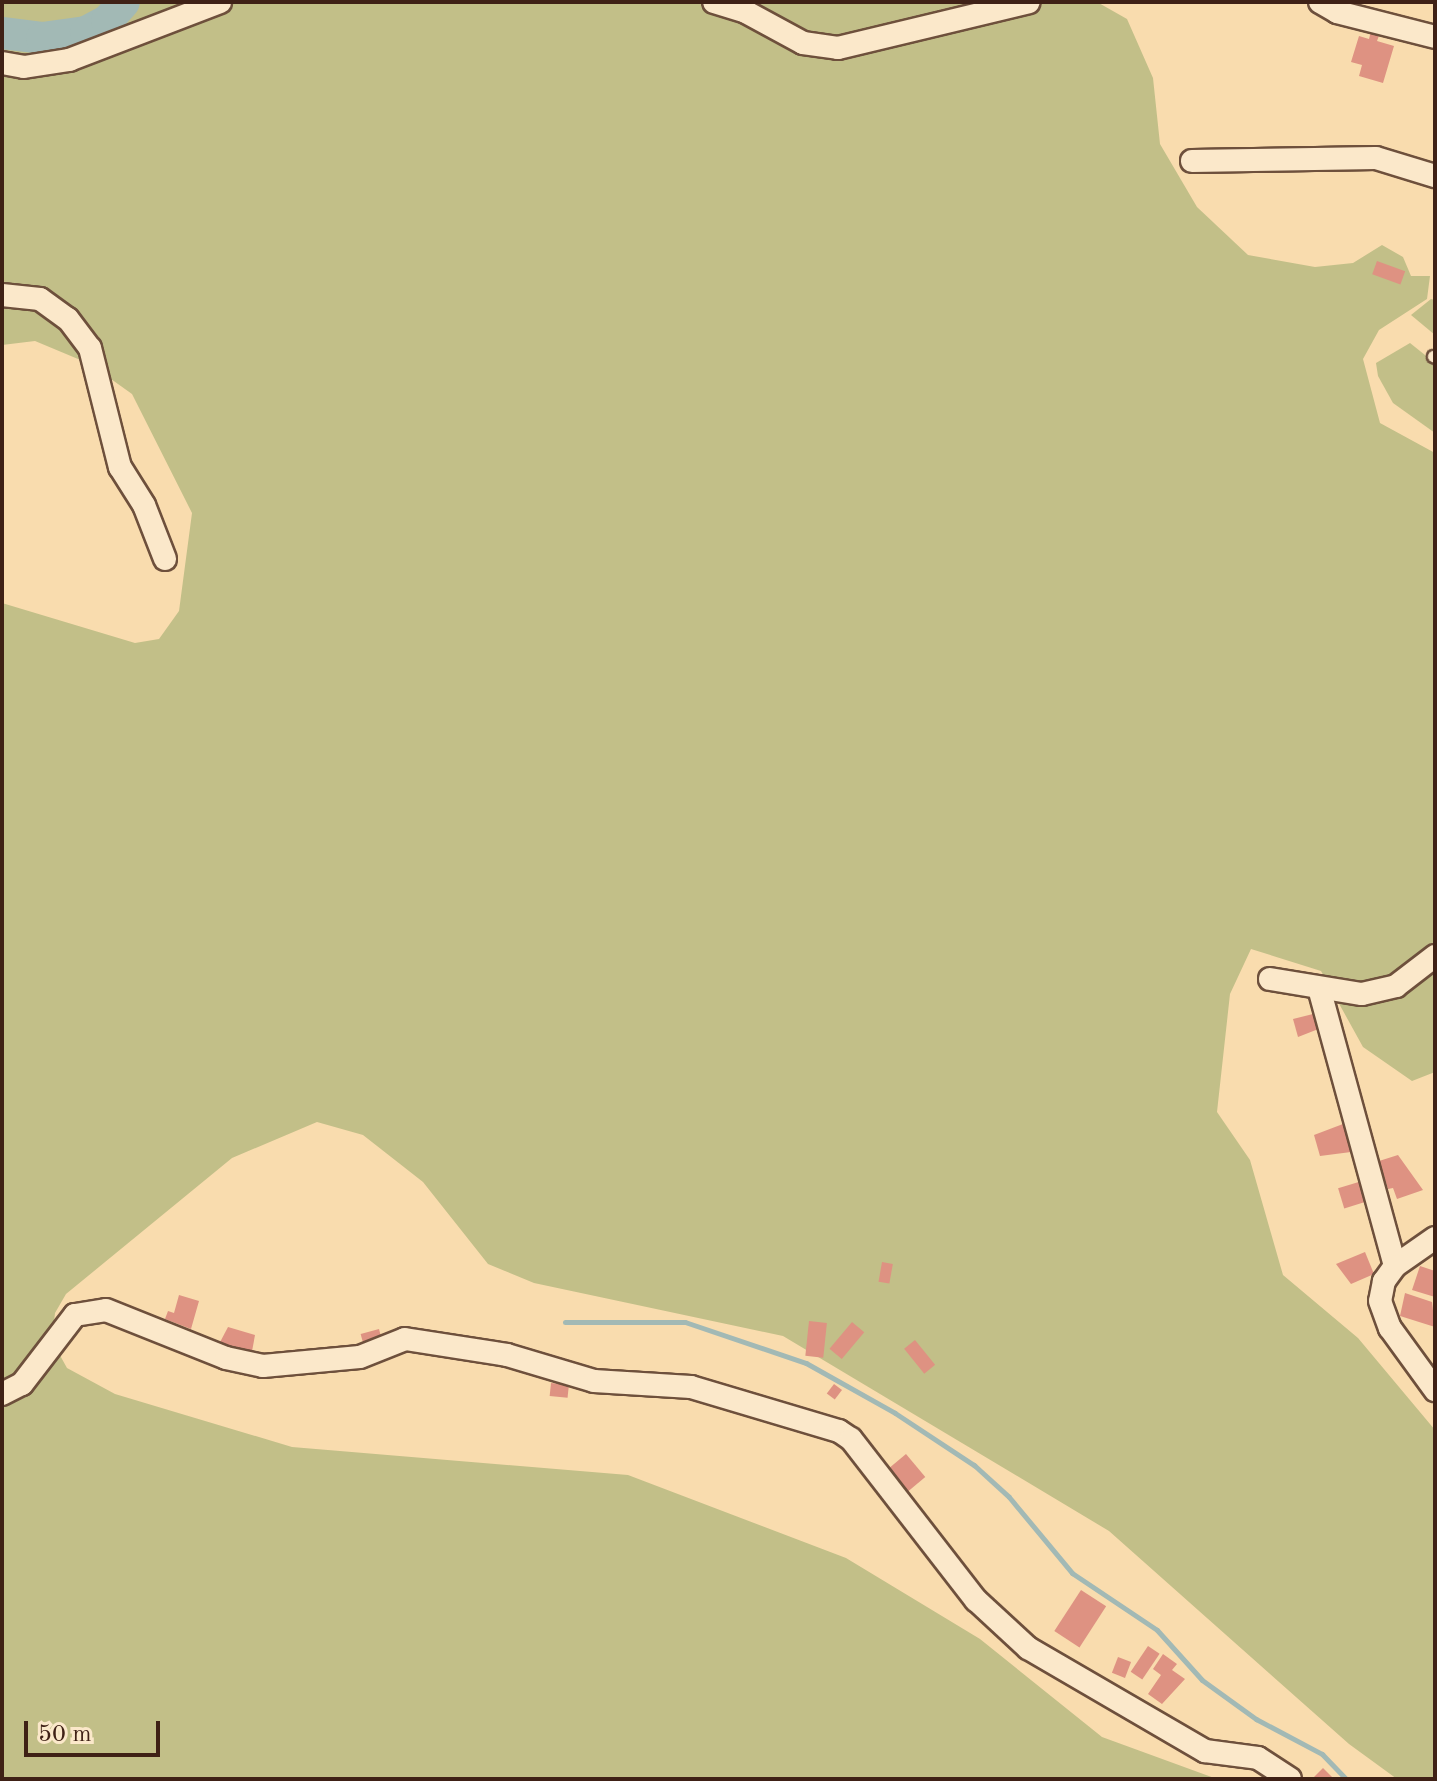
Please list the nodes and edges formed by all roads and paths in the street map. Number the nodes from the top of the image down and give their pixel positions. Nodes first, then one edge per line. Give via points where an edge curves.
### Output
1 (220, 2) edge
2 (714, 2) edge
3 (1029, 2) edge
4 (1320, 2) edge
5 (1435, 37) edge
6 (2, 63) edge
7 (1192, 161) dead end
8 (1435, 176) edge
9 (2, 295) edge
10 (165, 559) dead end
11 (1435, 956) edge
12 (1270, 979) dead end
13 (1319, 988) junction
14 (1435, 1238) edge
15 (1395, 1266) junction
16 (1435, 1390) edge
17 (2, 1394) edge
18 (1290, 1779) edge

1 - 6 street via 69,60 24,67
2 - 3 street via 746,12 803,43 838,48
4 - 5 street via 1337,12
7 - 8 street via 1376,158
9 - 10 street via 40,299 68,319 90,348 120,467 144,505
11 - 13 street via 1409,979 1380,991
12 - 13 street
13 - 15 street
14 - 15 street
15 - 16 street via 1384,1281 1382,1313
17 - 18 street via 22,1384 75,1315 106,1310 226,1358 263,1366 360,1357 405,1339 507,1355 594,1381 691,1387 839,1431 851,1439 976,1600 1028,1648 1205,1751 1258,1758

